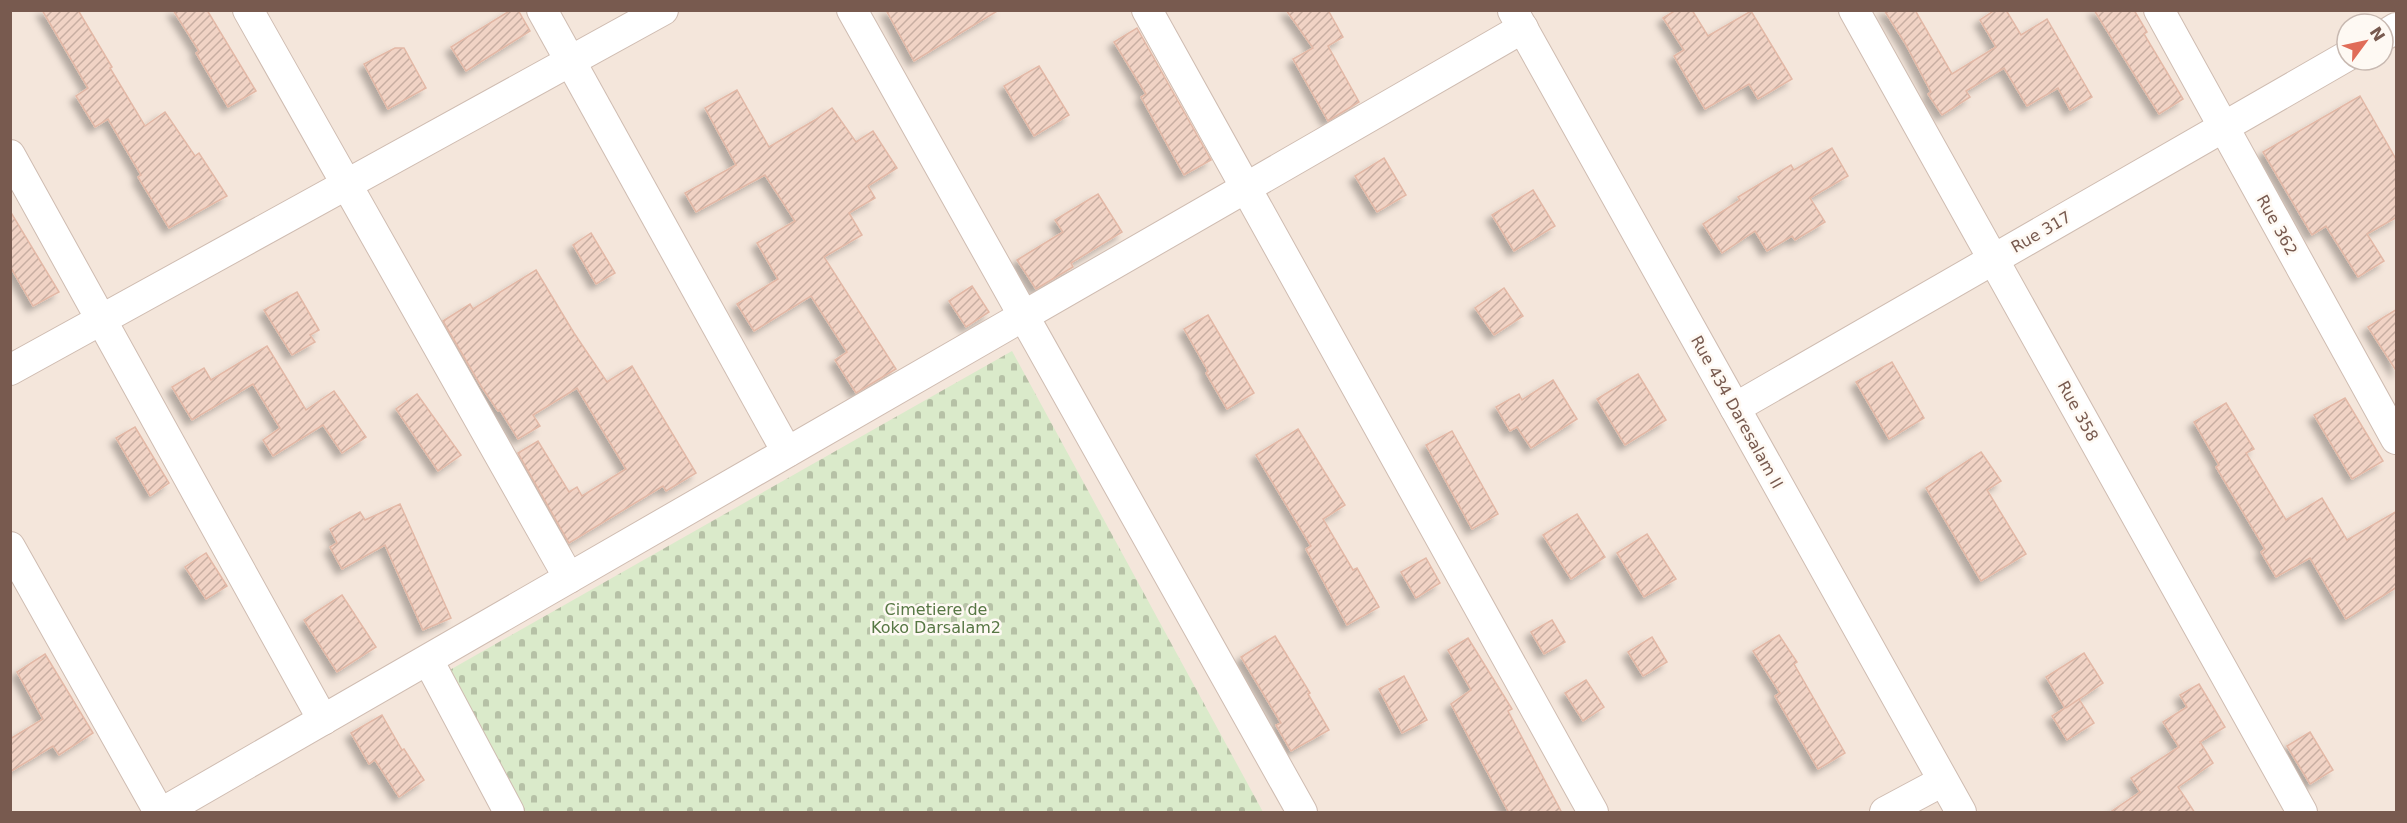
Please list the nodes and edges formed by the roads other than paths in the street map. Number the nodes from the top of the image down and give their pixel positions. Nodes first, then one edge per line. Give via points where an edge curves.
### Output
1 (248, 10) edge
2 (542, 10) edge
3 (663, 10) edge
4 (852, 10) edge
5 (1148, 10) edge
6 (1854, 10) edge
7 (2159, 10) edge
8 (1518, 19) edge
9 (570, 62) junction
10 (2335, 63) edge
11 (2223, 127) junction
12 (10, 155) edge
13 (347, 185) junction
14 (1246, 188) junction
15 (1993, 259) junction
16 (1023, 316) junction
17 (102, 320) junction
18 (10, 370) edge
19 (1735, 408) junction
20 (2397, 439) edge
21 (787, 452) junction
22 (10, 547) edge
23 (569, 578) junction
24 (428, 660) junction
25 (323, 720) junction
26 (1943, 781) junction
27 (161, 813) edge
28 (509, 813) edge
29 (1302, 813) edge
30 (1593, 813) edge
31 (1885, 813) edge
32 (1961, 813) edge
33 (2302, 813) edge

1 - 13 street
2 - 9 street
3 - 9 street
4 - 16 street
5 - 14 street
6 - 15 street, Rue 358
7 - 11 street, Rue 362
8 - 14 street
8 - 19 street, Rue 434 Daresalam II
9 - 13 street
9 - 21 street
10 - 11 street, Rue 317
11 - 15 street, Rue 317
11 - 20 street, Rue 362
12 - 17 street
13 - 17 street
13 - 23 street
14 - 16 street
14 - 30 street
15 - 19 street, Rue 317
15 - 33 street, Rue 358
16 - 21 street
16 - 29 street
17 - 18 street
17 - 25 street
19 - 26 street, Rue 434 Daresalam II
21 - 23 street
22 - 27 street
23 - 24 street
24 - 25 street
24 - 28 street
25 - 27 street
26 - 31 street
26 - 32 street, Rue 434 Daresalam II

